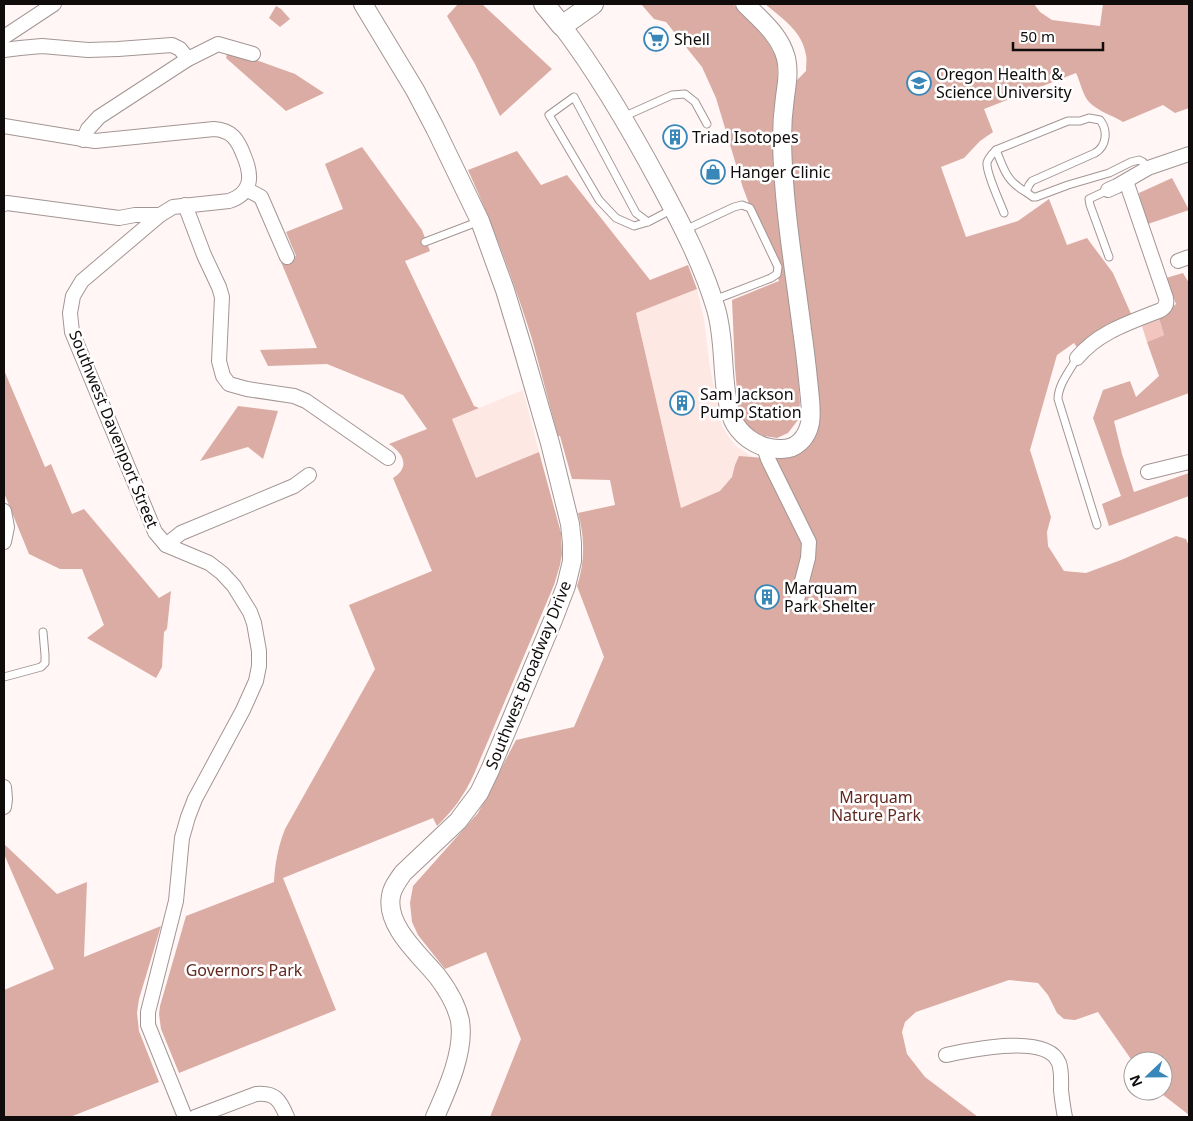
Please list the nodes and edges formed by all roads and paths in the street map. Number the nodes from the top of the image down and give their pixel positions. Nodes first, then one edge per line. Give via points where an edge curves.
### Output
1 (54, 4) edge
2 (363, 4) edge
3 (544, 4) edge
4 (593, 4) edge
5 (745, 4) edge
6 (562, 26) junction
7 (4, 36) edge
8 (4, 50) edge
9 (253, 54) dead end
10 (188, 59) junction
11 (622, 118) junction
12 (707, 124) dead end
13 (4, 126) edge
14 (83, 140) junction
15 (996, 150) junction
16 (1189, 154) edge
17 (1148, 168) junction
18 (1126, 181) junction
19 (246, 189) junction
20 (1108, 190) joint
21 (1026, 192) junction
22 (4, 204) edge
23 (185, 205) junction
24 (673, 209) junction
25 (1004, 213) dead end
26 (160, 215) junction
27 (480, 221) junction
28 (648, 222) junction
29 (684, 230) junction
30 (425, 242) dead end
31 (287, 257) dead end
32 (1109, 257) dead end
33 (714, 300) junction
34 (1077, 358) joint
35 (764, 448) junction
36 (388, 458) dead end
37 (1189, 462) edge
38 (1148, 472) dead end
39 (309, 475) dead end
40 (4, 511) edge
41 (1097, 525) dead end
42 (4, 542) edge
43 (166, 544) junction
44 (797, 600) dead end
45 (43, 632) dead end
46 (4, 677) edge
47 (4, 787) edge
48 (4, 807) edge
49 (946, 1055) dead end
50 (1067, 1116) edge
51 (185, 1117) edge
52 (195, 1117) edge
53 (287, 1117) edge
54 (435, 1117) edge

1 - 7 street
2 - 27 street, Southwest Broadway Drive via 436,128
3 - 6 main road
4 - 6 main road
5 - 35 street via 771,29 783,48 787,64 782,124 784,184 811,407 810,425 804,439 789,449
6 - 11 street
8 - 10 street via 42,46 88,50 172,45
9 - 10 street via 218,44
10 - 14 street via 99,117
11 - 12 lane via 672,95 685,94 695,102
11 - 24 street
13 - 14 street
14 - 19 street via 221,129 239,144 250,177
15 - 21 lane via 1008,178
15 - 21 lane via 1068,120 1100,120 1105,136 1100,151 1032,181
15 - 25 lane via 987,162 988,171
16 - 17 street
17 - 18 street
17 - 21 lane via 1139,160 1036,197
18 - 20 street
18 - 34 street via 1166,305 1111,330
19 - 23 street, Southwest Davenport Street via 229,201
19 - 31 street via 261,197
20 - 32 lane via 1089,199
22 - 26 street via 119,218
23 - 26 street, Southwest Davenport Street via 173,207
23 - 36 street via 220,287 219,361 229,384 306,401
24 - 28 lane
24 - 29 street
26 - 43 street, Southwest Davenport Street via 82,281 73,296 70,313 72,332 155,532
27 - 30 lane
27 - 54 street, Southwest Broadway Drive via 505,290 550,443 570,524 572,561 553,620 479,793 458,821 403,873 391,894 392,917 404,938 445,987 460,1019 458,1057
28 - 28 lane via 636,213 574,98 549,114 598,200 616,218 634,226
29 - 33 street
29 - 33 lane via 734,207 750,208 778,267 777,274 771,278
33 - 35 street via 722,336 731,416 740,432
34 - 41 lane via 1060,388 1058,399
35 - 44 street via 809,542
37 - 38 street
39 - 43 street via 294,486 181,533
40 - 42 street
43 - 51 street, Southwest Davenport Street via 209,563 234,586 250,612 259,651 256,681 188,817 182,838 176,901 148,1012 148,1025
45 - 46 lane via 45,663
47 - 48 street
49 - 50 street via 993,1047 1028,1046 1047,1051 1060,1064 1062,1100
52 - 53 street via 265,1093 279,1101

